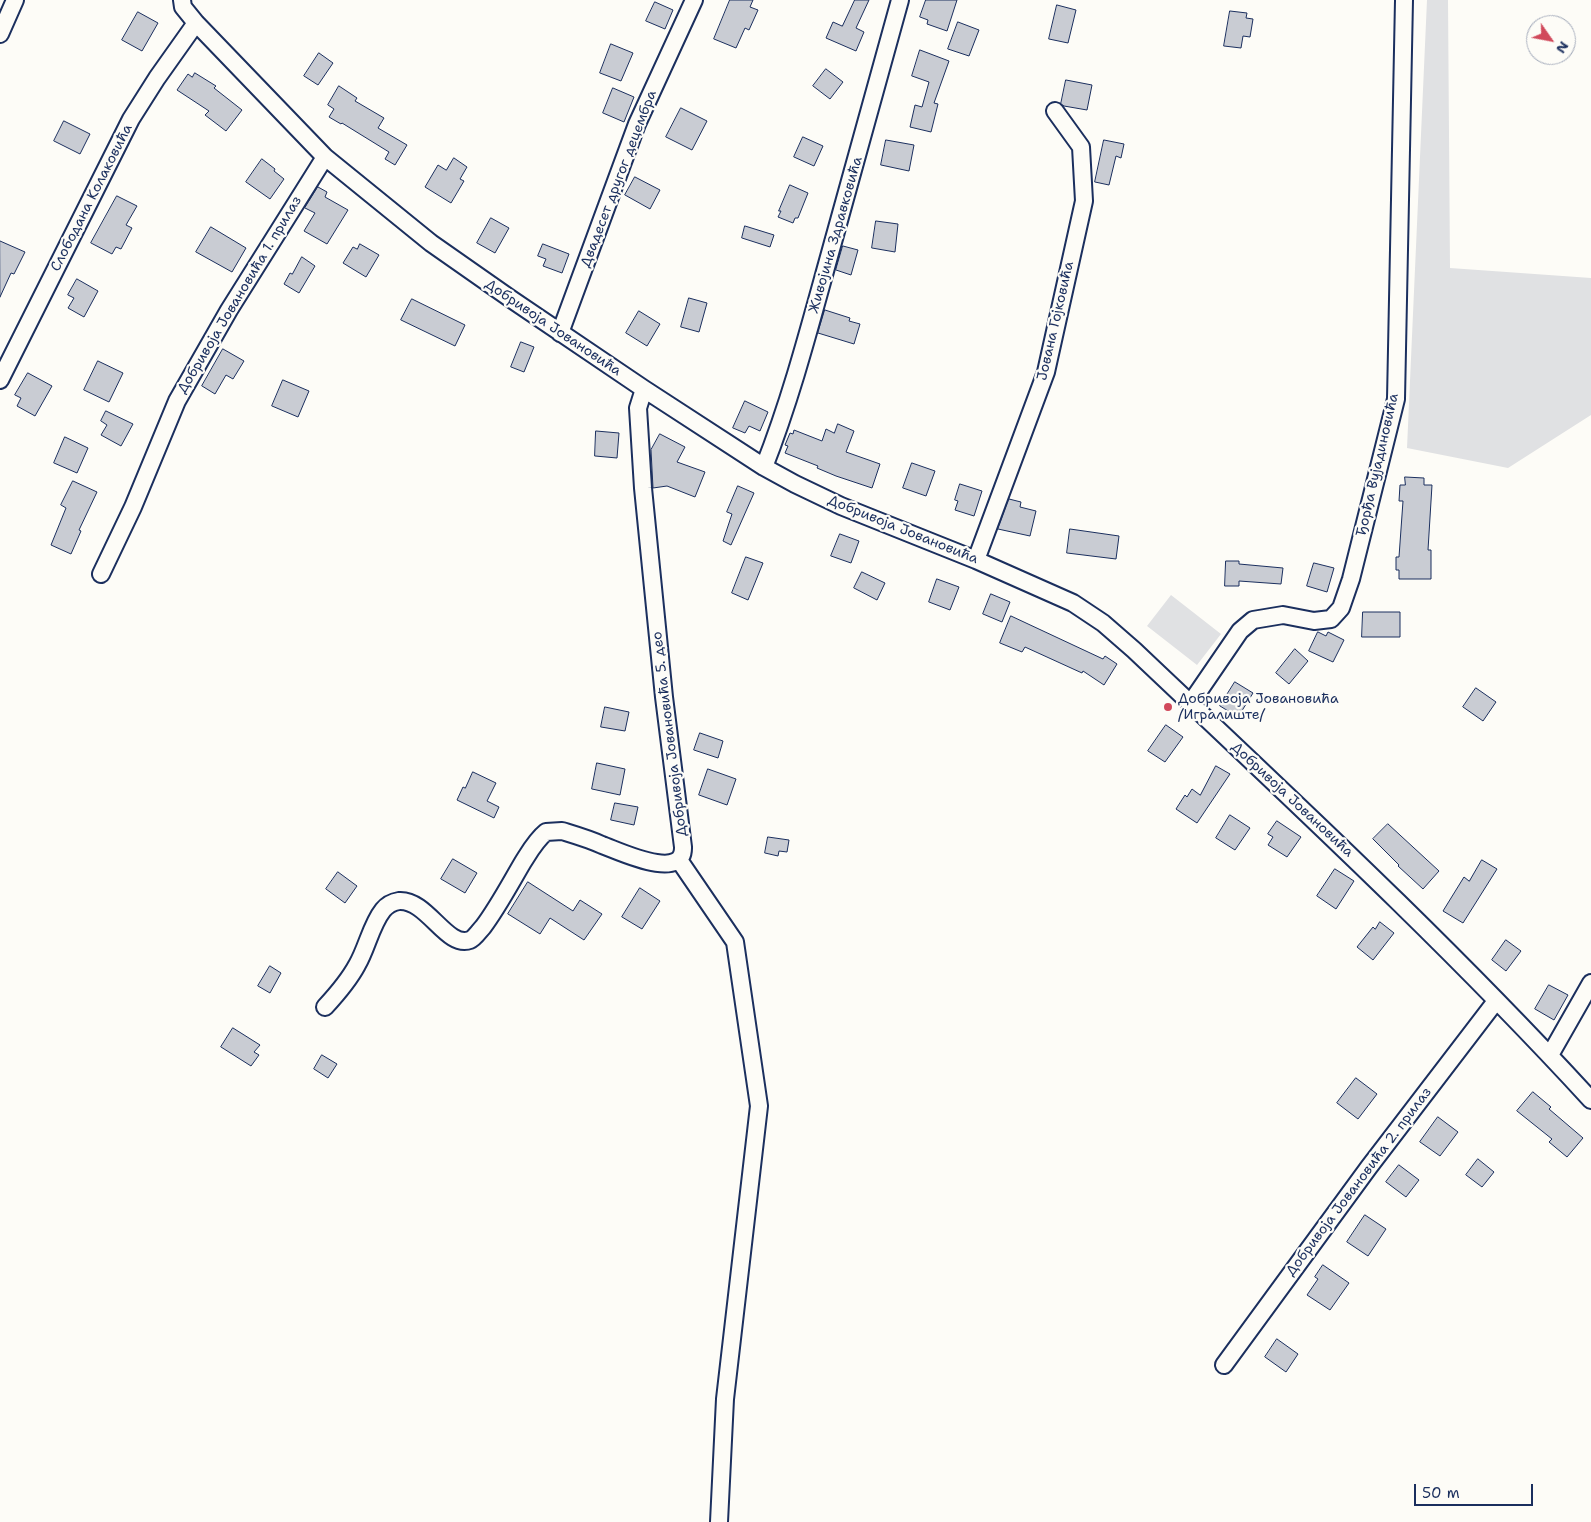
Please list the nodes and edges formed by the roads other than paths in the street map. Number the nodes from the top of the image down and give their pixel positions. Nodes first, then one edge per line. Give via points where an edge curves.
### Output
1 (15, 0) edge
2 (182, 0) edge
3 (694, 0) edge
4 (900, 0) edge
5 (1404, 0) edge
6 (196, 23) junction
7 (0, 34) edge
8 (1055, 110) dead end
9 (325, 157) junction
10 (560, 333) junction
11 (0, 380) edge
12 (644, 389) junction
13 (764, 467) junction
14 (976, 560) junction
15 (101, 574) dead end
16 (1190, 704) junction
17 (679, 860) junction
18 (1591, 983) edge
19 (1496, 1001) junction
20 (325, 1007) dead end
21 (1550, 1055) junction
22 (1591, 1100) edge
23 (1224, 1365) dead end
24 (719, 1522) edge

1 - 7 street
2 - 6 street, Добривоја Јовановића via 183,7
3 - 10 street, Двадесет другог децембра via 637,124
4 - 13 street, Живојина Здравковића via 796,375
5 - 16 street, Ђорђа Вујадиновића via 1396,398 1351,578 1341,608 1331,619 1314,621 1283,615 1253,620 1240,631
6 - 9 street, Добривоја Јовановића
6 - 11 street, Слободана Колаковића via 131,119
8 - 14 street, Јована Гојковића via 1081,147 1084,201 1046,372
9 - 10 street, Добривоја Јовановића via 431,243
9 - 15 street, Добривоја Јовановића 1. прилаз via 229,310 178,401
10 - 12 street, Добривоја Јовановића
12 - 13 street, Добривоја Јовановића
12 - 17 street, Добривоја Јовановића 5. део via 638,408 642,479 683,847
13 - 14 street, Добривоја Јовановића via 841,506
14 - 16 street, Добривоја Јовановића via 1055,594 1089,613 1134,650
16 - 19 street, Добривоја Јовановића via 1391,894
17 - 20 street via 648,862 562,830 546,832 535,843 489,919 470,940 454,939 410,902 389,904 375,924 357,965
17 - 24 street via 736,942 759,1106 725,1399
18 - 21 street
19 - 21 street, Добривоја Јовановића
19 - 23 street, Добривоја Јовановића 2. прилаз
21 - 22 street, Добривоја Јовановића

